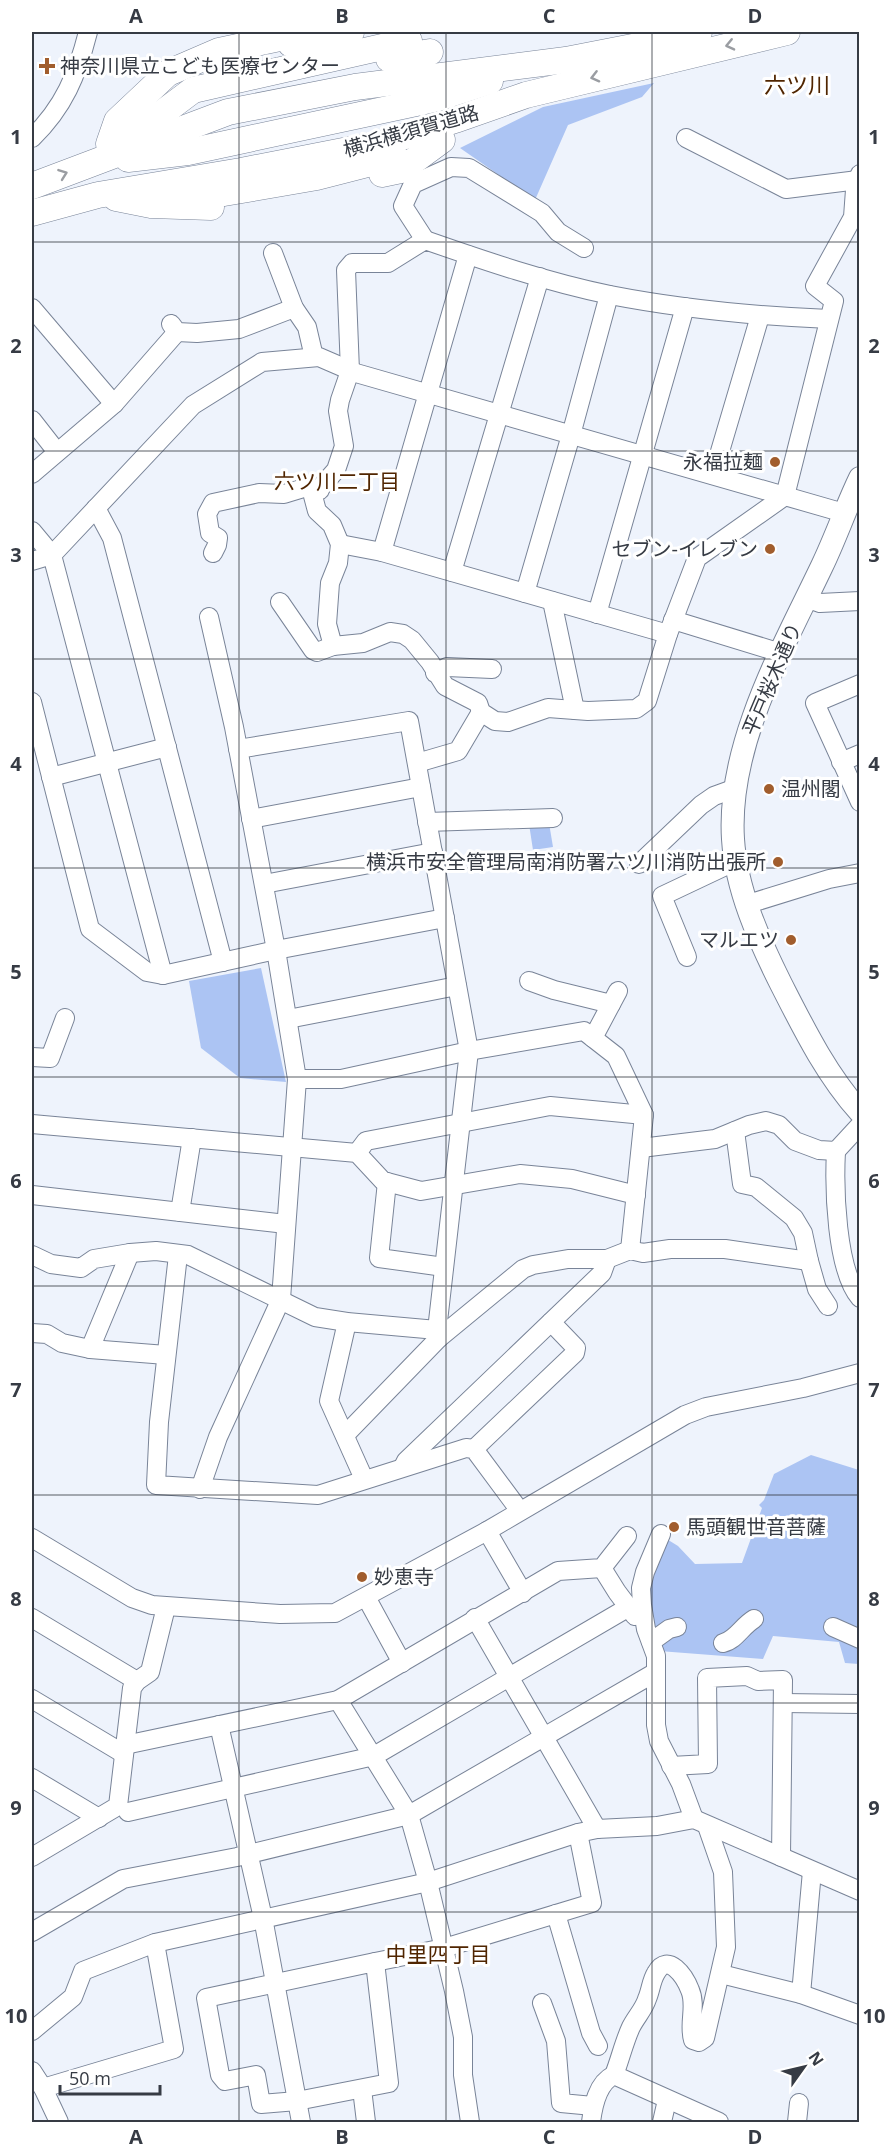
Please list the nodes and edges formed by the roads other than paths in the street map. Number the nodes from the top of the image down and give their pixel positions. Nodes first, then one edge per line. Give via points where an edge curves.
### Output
1 (88, 32) edge
2 (308, 32) edge
3 (351, 32) edge
4 (699, 32) edge
5 (787, 32) edge
6 (650, 54) junction
7 (435, 56) edge
8 (188, 65) junction
9 (531, 95) junction
10 (416, 103) junction
11 (32, 138) edge
12 (686, 138) dead end
13 (442, 140) junction
14 (173, 141) junction
15 (110, 149) junction
16 (859, 177) edge
17 (32, 186) edge
18 (132, 187) junction
19 (184, 190) junction
20 (98, 195) junction
21 (32, 213) edge
22 (425, 240) junction
23 (584, 248) dead end
24 (273, 253) dead end
25 (468, 255) junction
26 (540, 277) junction
27 (609, 295) junction
28 (685, 307) junction
29 (32, 308) edge
30 (294, 308) junction
31 (760, 316) junction
32 (829, 319) junction
33 (314, 357) junction
34 (350, 371) junction
35 (427, 394) junction
36 (114, 404) junction
37 (498, 414) junction
38 (32, 420) edge
39 (571, 435) junction
40 (57, 452) junction
41 (643, 455) junction
42 (32, 474) edge
43 (712, 476) junction
44 (860, 478) edge
45 (321, 490) junction
46 (785, 496) junction
47 (96, 508) junction
48 (844, 513) junction
49 (32, 531) edge
50 (340, 543) junction
51 (382, 552) junction
52 (213, 553) dead end
53 (52, 555) junction
54 (32, 561) edge
55 (452, 572) junction
56 (525, 593) junction
57 (806, 598) junction
58 (552, 601) junction
59 (860, 601) edge
60 (280, 602) dead end
61 (597, 614) junction
62 (209, 616) dead end
63 (671, 627) junction
64 (333, 646) junction
65 (781, 653) junction
66 (492, 669) dead end
67 (435, 672) junction
68 (860, 684) edge
69 (32, 702) edge
70 (575, 710) junction
71 (481, 712) junction
72 (166, 747) junction
73 (238, 749) junction
74 (860, 754) edge
75 (841, 762) junction
76 (106, 763) junction
77 (417, 763) junction
78 (51, 777) junction
79 (421, 787) junction
80 (736, 788) junction
81 (860, 802) edge
82 (553, 818) dead end
83 (251, 819) junction
84 (428, 822) junction
85 (433, 852) junction
86 (736, 861) junction
87 (639, 864) dead end
88 (860, 873) edge
89 (264, 884) junction
90 (748, 904) junction
91 (445, 918) junction
92 (276, 950) junction
93 (687, 957) dead end
94 (223, 963) junction
95 (163, 975) junction
96 (529, 981) dead end
97 (457, 986) junction
98 (65, 1017) dead end
99 (288, 1018) junction
100 (593, 1038) junction
101 (469, 1051) junction
102 (32, 1057) edge
103 (297, 1078) junction
104 (860, 1112) edge
105 (644, 1115) junction
106 (32, 1124) edge
107 (460, 1124) junction
108 (860, 1125) edge
109 (735, 1131) junction
110 (192, 1138) junction
111 (292, 1148) junction
112 (641, 1148) junction
113 (836, 1151) junction
114 (357, 1153) junction
115 (387, 1182) junction
116 (453, 1186) junction
117 (32, 1195) edge
118 (636, 1196) junction
119 (180, 1212) junction
120 (286, 1224) junction
121 (630, 1250) junction
122 (130, 1253) junction
123 (32, 1255) edge
124 (178, 1255) junction
125 (607, 1259) junction
126 (809, 1261) junction
127 (444, 1267) junction
128 (860, 1298) edge
129 (281, 1299) junction
130 (828, 1306) dead end
131 (347, 1322) junction
132 (551, 1322) junction
133 (32, 1333) edge
134 (438, 1334) junction
135 (90, 1349) junction
136 (166, 1355) junction
137 (860, 1373) edge
138 (345, 1435) junction
139 (474, 1449) junction
140 (403, 1467) junction
141 (364, 1479) junction
142 (200, 1489) junction
143 (520, 1511) junction
144 (488, 1531) junction
145 (661, 1534) dead end
146 (627, 1536) dead end
147 (32, 1538) edge
148 (602, 1568) junction
149 (523, 1593) junction
150 (366, 1598) junction
151 (166, 1607) junction
152 (629, 1607) junction
153 (32, 1618) edge
154 (476, 1618) junction
155 (754, 1618) dead end
156 (677, 1627) dead end
157 (833, 1627) dead end
158 (649, 1635) junction
159 (858, 1638) edge
160 (723, 1643) dead end
161 (402, 1664) junction
162 (656, 1672) junction
163 (510, 1678) junction
164 (137, 1681) junction
165 (32, 1699) edge
166 (338, 1700) junction
167 (783, 1703) junction
168 (860, 1704) edge
169 (219, 1725) junction
170 (544, 1737) junction
171 (124, 1749) junction
172 (374, 1756) junction
173 (671, 1766) junction
174 (32, 1778) edge
175 (234, 1789) junction
176 (113, 1815) junction
177 (409, 1815) junction
178 (700, 1823) junction
179 (597, 1829) junction
180 (578, 1833) junction
181 (248, 1854) junction
182 (32, 1857) edge
183 (781, 1857) junction
184 (812, 1871) junction
185 (428, 1882) junction
186 (860, 1891) edge
187 (556, 1914) junction
188 (263, 1918) junction
189 (32, 1932) edge
190 (155, 1943) junction
191 (444, 1948) junction
192 (375, 1962) junction
193 (721, 1974) junction
194 (275, 1984) junction
195 (801, 1994) junction
196 (542, 2003) dead end
197 (860, 2015) edge
198 (34, 2023) edge
199 (598, 2046) dead end
200 (32, 2071) edge
201 (614, 2075) junction
202 (43, 2088) junction
203 (362, 2089) junction
204 (667, 2100) junction
205 (297, 2101) junction
206 (799, 2103) dead end
207 (592, 2114) edge
208 (58, 2122) edge
209 (301, 2122) edge
210 (366, 2122) edge
211 (470, 2122) edge
212 (662, 2122) edge
213 (719, 2122) edge
214 (797, 2122) edge

1 - 11 street via 75,77 63,100
2 - 8 highway via 219,51
3 - 8 highway
4 - 6 highway, 横浜横須賀道路
5 -> 6 highway, 横浜横須賀道路
6 - 7 highway, 横浜横須賀道路 via 545,63
6 -> 9 highway, 横浜横須賀道路
7 - 10 highway via 438,98
7 - 14 highway
7 - 14 highway via 464,83
7 - 15 highway, 横浜横須賀道路 via 355,87 228,112
7 - 15 highway via 193,90
7 - 15 highway via 198,78 180,87
8 - 15 highway via 168,73 117,121
9 - 13 highway via 493,119
9 - 18 highway, 横浜横須賀道路 via 384,143
9 - 19 highway via 425,139 314,167
10 - 15 highway via 189,152
10 - 18 highway via 395,117 163,171
12 - 16 street via 786,189
13 - 19 highway via 409,153 317,177 224,194
13 - 20 highway via 401,170 231,208 152,204
14 - 15 highway
17 -> 15 highway, 横浜横須賀道路
16 - 32 street via 853,217 815,286 834,301
18 - 19 highway
18 - 20 highway, 横浜横須賀道路
20 - 21 highway, 横浜横須賀道路
22 - 23 street via 404,206 414,184 451,167 469,168 542,213 558,232
22 - 25 street
22 - 34 street via 388,263 352,263 346,270
24 - 30 street
25 - 26 street
25 - 35 street
26 - 27 street
26 - 37 street
27 - 28 street
27 - 39 street
28 - 31 street
28 - 41 street
29 - 36 street
30 - 33 street via 307,327
30 - 36 street via 239,329 197,333 173,327
31 - 32 street
31 - 43 street
32 - 46 street
33 - 34 street
33 - 47 street via 262,362 193,405
34 - 35 street
34 - 45 street via 338,411 344,446 336,470
35 - 37 street
35 - 51 street
36 - 40 street
37 - 39 street
37 - 55 street
38 - 40 street
39 - 41 street
39 - 56 street
40 - 42 street
41 - 43 street
41 - 61 street
43 - 46 street
44 - 48 main road, 平戸桜木通り
45 - 50 street via 313,496 317,511 332,525
45 - 52 street via 307,487 284,494 260,493 213,503 207,514 210,533 218,538
46 - 48 street
46 - 63 street via 697,558
47 - 53 street
47 - 72 street via 112,538
48 - 57 main road, 平戸桜木通り
49 - 53 street
50 - 51 street
50 - 64 street via 330,583 327,624
51 - 55 street
53 - 54 street
53 - 76 street
55 - 56 street
56 - 58 street
57 - 59 street via 820,603
57 - 65 main road, 平戸桜木通り
58 - 61 street
58 - 70 street
60 - 64 street via 313,650
61 - 63 street
62 - 73 street
63 - 65 street
63 - 70 street via 647,701 636,708
64 - 67 street via 363,643 390,632 403,634 412,640
65 - 80 main road, 平戸桜木通り via 746,736
66 - 67 street via 447,667
67 - 71 street via 445,686 478,703
68 - 75 street via 815,703
69 - 78 street
70 - 71 street via 548,708 508,722
71 - 77 street via 458,751
72 - 76 street
72 - 94 street
73 - 77 street via 409,720
73 - 83 street
74 - 75 street
75 - 81 street
76 - 78 street
76 - 95 street
77 - 79 street
78 - 95 street via 90,929 147,972
79 - 83 street
79 - 84 street
80 - 86 main road, 平戸桜木通り
80 - 87 street via 701,805
82 - 84 street
83 - 89 street
84 - 85 street
85 - 89 street
85 - 91 street
86 - 90 main road, 平戸桜木通り
86 - 93 street via 662,896
88 - 90 street
89 - 92 street
90 - 104 main road, 平戸桜木通り via 798,1018 827,1069
91 - 92 street
91 - 97 street
92 - 94 street
92 - 99 street
94 - 95 street
96 - 100 street via 554,990 614,997
97 - 99 street
97 - 101 street
98 - 102 street via 50,1058
99 - 103 street
100 - 101 street via 584,1031
100 - 105 street via 616,1056
101 - 103 street via 341,1080
101 - 107 street
103 - 111 street
105 - 107 street via 550,1106
105 - 112 street
106 - 110 street
107 - 114 street via 366,1141
107 - 116 street
108 - 113 street
109 - 112 street via 715,1139
109 - 113 street via 766,1121 779,1125 795,1141 819,1150
109 - 126 street via 742,1184 756,1187 794,1218 803,1233
110 - 111 street
110 - 119 street
111 - 114 street
111 - 120 street
112 - 118 street
113 - 128 street via 843,1260
114 - 115 street
115 - 116 street via 421,1191
115 - 127 street via 379,1258
116 - 118 street via 520,1174 572,1179
116 - 127 street
117 - 119 street
118 - 121 street
119 - 120 street
120 - 129 street
121 - 125 street
121 - 126 street via 643,1253 725,1249
122 - 123 street via 94,1259 81,1268 51,1264
122 - 124 street via 156,1251
122 - 135 street
124 - 129 street via 188,1255
124 - 136 street
125 - 132 street via 602,1273
125 - 134 street via 568,1259 523,1269
126 - 130 street via 817,1289
127 - 134 street
129 - 131 street via 315,1317
129 - 142 street via 218,1437
131 - 134 street
131 - 138 street via 329,1401
132 - 139 street via 576,1348 575,1353
132 - 140 street
133 - 135 street via 47,1334 62,1343
134 - 138 street
135 - 136 street
136 - 142 street via 156,1485
137 - 143 street via 706,1407
138 - 141 street
139 - 140 street
139 - 143 street
140 - 141 street
141 - 142 street via 318,1495
143 - 144 street
144 - 149 street
144 - 150 street
145 - 158 street via 641,1588
146 - 148 street
147 - 151 street via 132,1598
148 - 149 street via 558,1571
148 - 152 street
149 - 154 street
150 - 151 street via 328,1615
150 - 161 street
151 - 164 street via 150,1672
152 - 158 street
152 - 163 street
153 - 164 street
154 - 161 street
154 - 163 street
155 - 160 street
156 - 158 street
157 - 159 street
158 - 162 street
161 - 166 street
162 - 170 street
162 - 173 street via 658,1741
163 - 170 street
163 - 172 street
164 - 171 street via 132,1688
165 - 171 street
166 - 169 street
166 - 172 street
167 - 168 street
167 - 173 street via 783,1680 758,1681 747,1676 707,1678 708,1764
167 - 183 street
169 - 171 street
169 - 175 street
170 - 177 street
170 - 179 street
171 - 176 street via 118,1806
172 - 175 street
172 - 177 street
173 - 178 street
174 - 176 street
175 - 176 street
175 - 181 street
176 - 182 street
177 - 181 street
177 - 185 street
178 - 179 street
178 - 183 street
178 - 193 street via 723,1872 726,1947
179 - 180 street
180 - 185 street
180 - 187 street via 592,1903
181 - 188 street
181 - 189 street via 123,1879
183 - 184 street
184 - 186 street
184 - 195 street
185 - 188 street
185 - 191 street
187 - 191 street
187 - 199 street
188 - 190 street
188 - 194 street
190 - 198 street via 83,1971 73,1997
190 - 202 street via 174,2049
191 - 192 street
191 - 211 street via 463,2037 463,2075
192 - 194 street
192 - 203 street via 389,2083
193 - 195 street
193 - 201 street via 705,2038 699,2042 693,2040 690,2030 694,2002 687,1984 675,1967 662,1965 630,2028
194 - 205 street
194 - 205 street via 206,1998 220,2075 225,2081 255,2075 261,2104
195 - 197 street
196 - 207 street via 556,2041 561,2103
200 - 202 street
201 - 204 street
201 - 207 street via 605,2081
202 - 208 street
203 - 205 street
203 - 210 street
204 - 212 street
204 - 213 street
205 - 209 street
206 - 214 street

